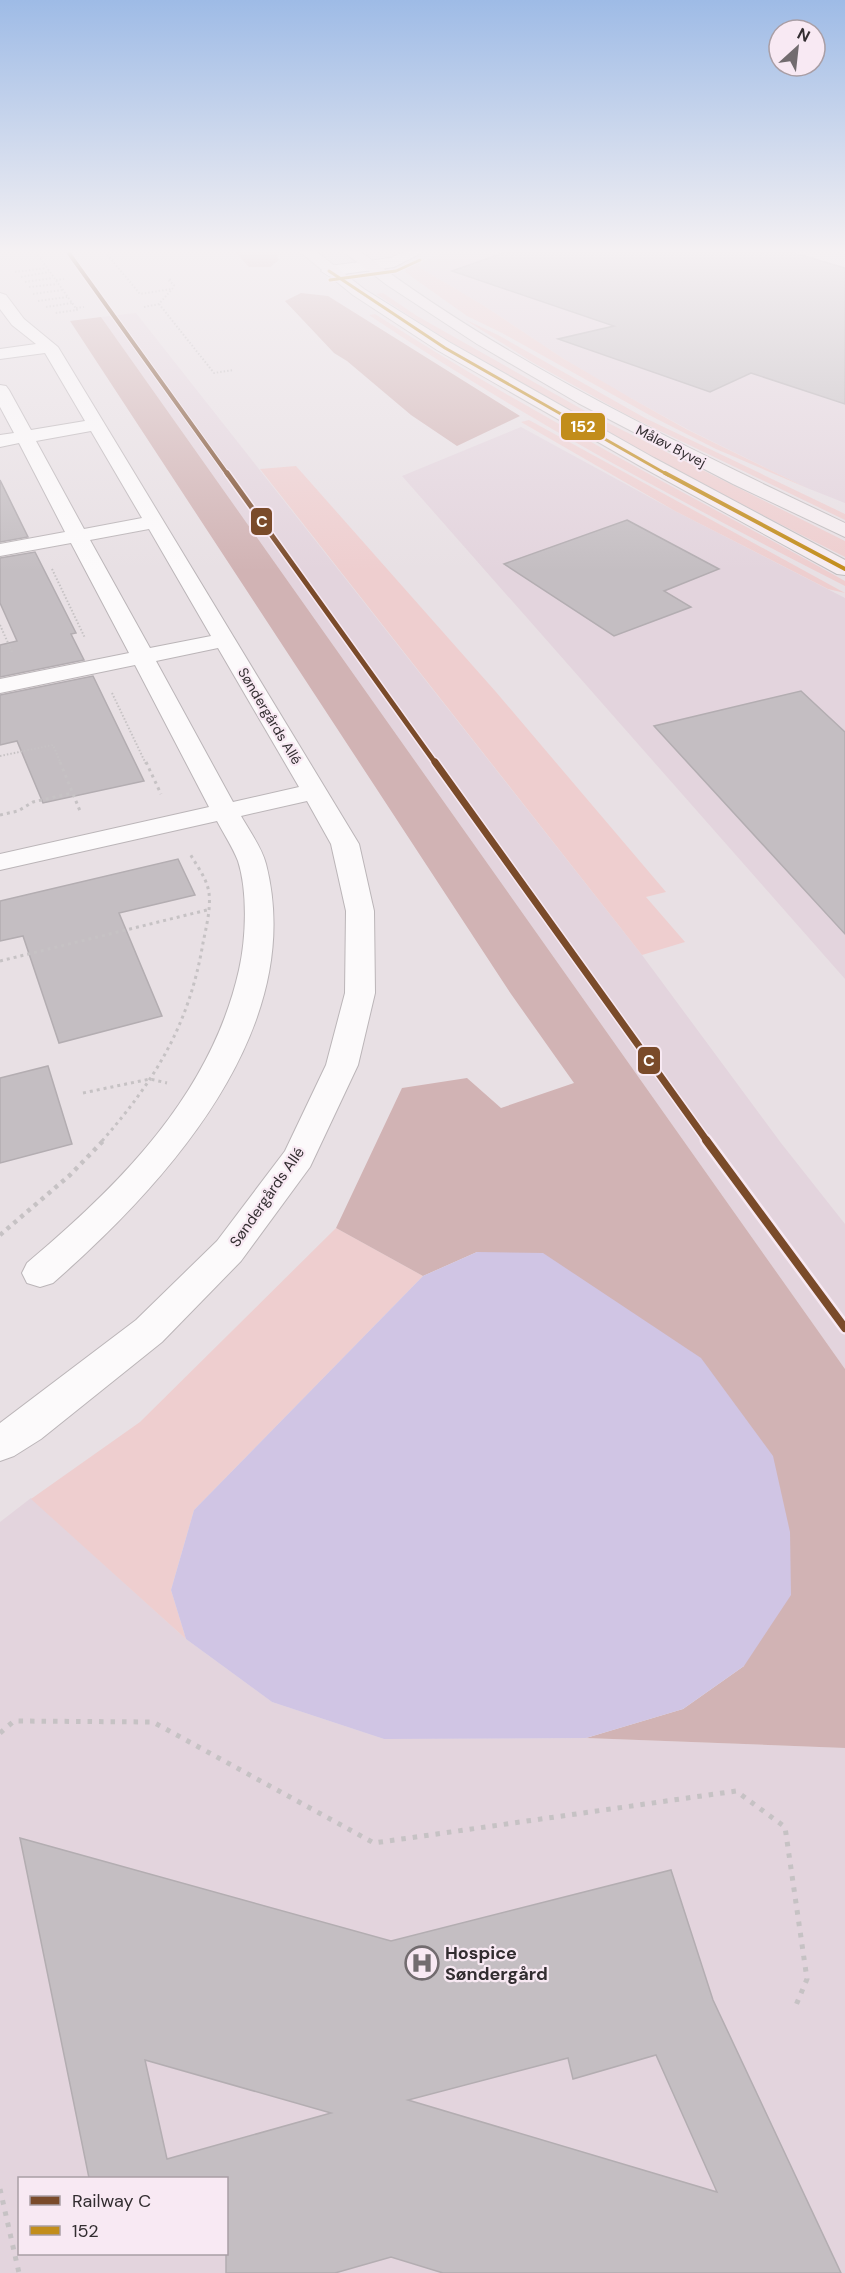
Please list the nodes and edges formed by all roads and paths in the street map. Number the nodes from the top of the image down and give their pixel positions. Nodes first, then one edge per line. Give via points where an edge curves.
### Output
1 (57, 358) edge
2 (202, 358) edge
3 (463, 358) edge
4 (510, 358) edge
5 (234, 370) dead end
6 (0, 390) edge
7 (96, 425) junction
8 (13, 439) edge
9 (155, 522) junction
10 (845, 531) edge
11 (79, 536) junction
12 (39, 543) junction
13 (0, 550) edge
14 (845, 568) edge
15 (0, 625) edge
16 (225, 640) junction
17 (14, 656) dead end
18 (144, 657) junction
19 (98, 666) junction
20 (0, 686) edge
21 (0, 756) edge
22 (315, 791) junction
23 (72, 793) junction
24 (79, 810) dead end
25 (226, 812) junction
26 (0, 815) edge
27 (175, 824) junction
28 (0, 862) edge
29 (207, 910) junction
30 (0, 961) edge
31 (150, 1079) junction
32 (83, 1093) dead end
33 (205, 1094) junction
34 (0, 1235) edge
35 (39, 1273) dead end
36 (0, 1444) edge
37 (0, 1733) edge
38 (794, 2010) dead end
39 (0, 2189) edge
40 (19, 2273) edge

1 - 7 street, Søndergårds Allé
2 - 5 path via 214,373
3 - 14 main road, Måløv Byvej via 689,487
4 - 10 main road, Måløv Byvej via 693,458
6 - 8 street
7 - 8 street
7 - 9 street, Søndergårds Allé
8 - 11 street
9 - 11 street
9 - 16 street, Søndergårds Allé
11 - 12 street
11 - 18 street
12 - 13 street
12 - 19 path
15 - 17 path
16 - 18 street
16 - 22 street, Søndergårds Allé
18 - 19 street
18 - 25 street
19 - 20 street
19 - 27 path
21 - 23 path via 53,745
22 - 25 street
22 - 36 street, Søndergårds Allé via 345,844 360,910 360,993 342,1065 298,1158 229,1251 149,1331
23 - 24 path
23 - 26 path
25 - 27 street
25 - 33 street via 252,862 259,913 255,969 237,1030
27 - 28 street
27 - 29 path via 209,890
29 - 30 path
29 - 31 path via 203,954 190,1000
31 - 32 path
31 - 33 path
31 - 34 path via 94,1151 42,1202
33 - 35 street via 153,1165 82,1237
37 - 38 path via 14,1721 153,1722 374,1843 736,1791 785,1827 807,1978
39 - 40 path

